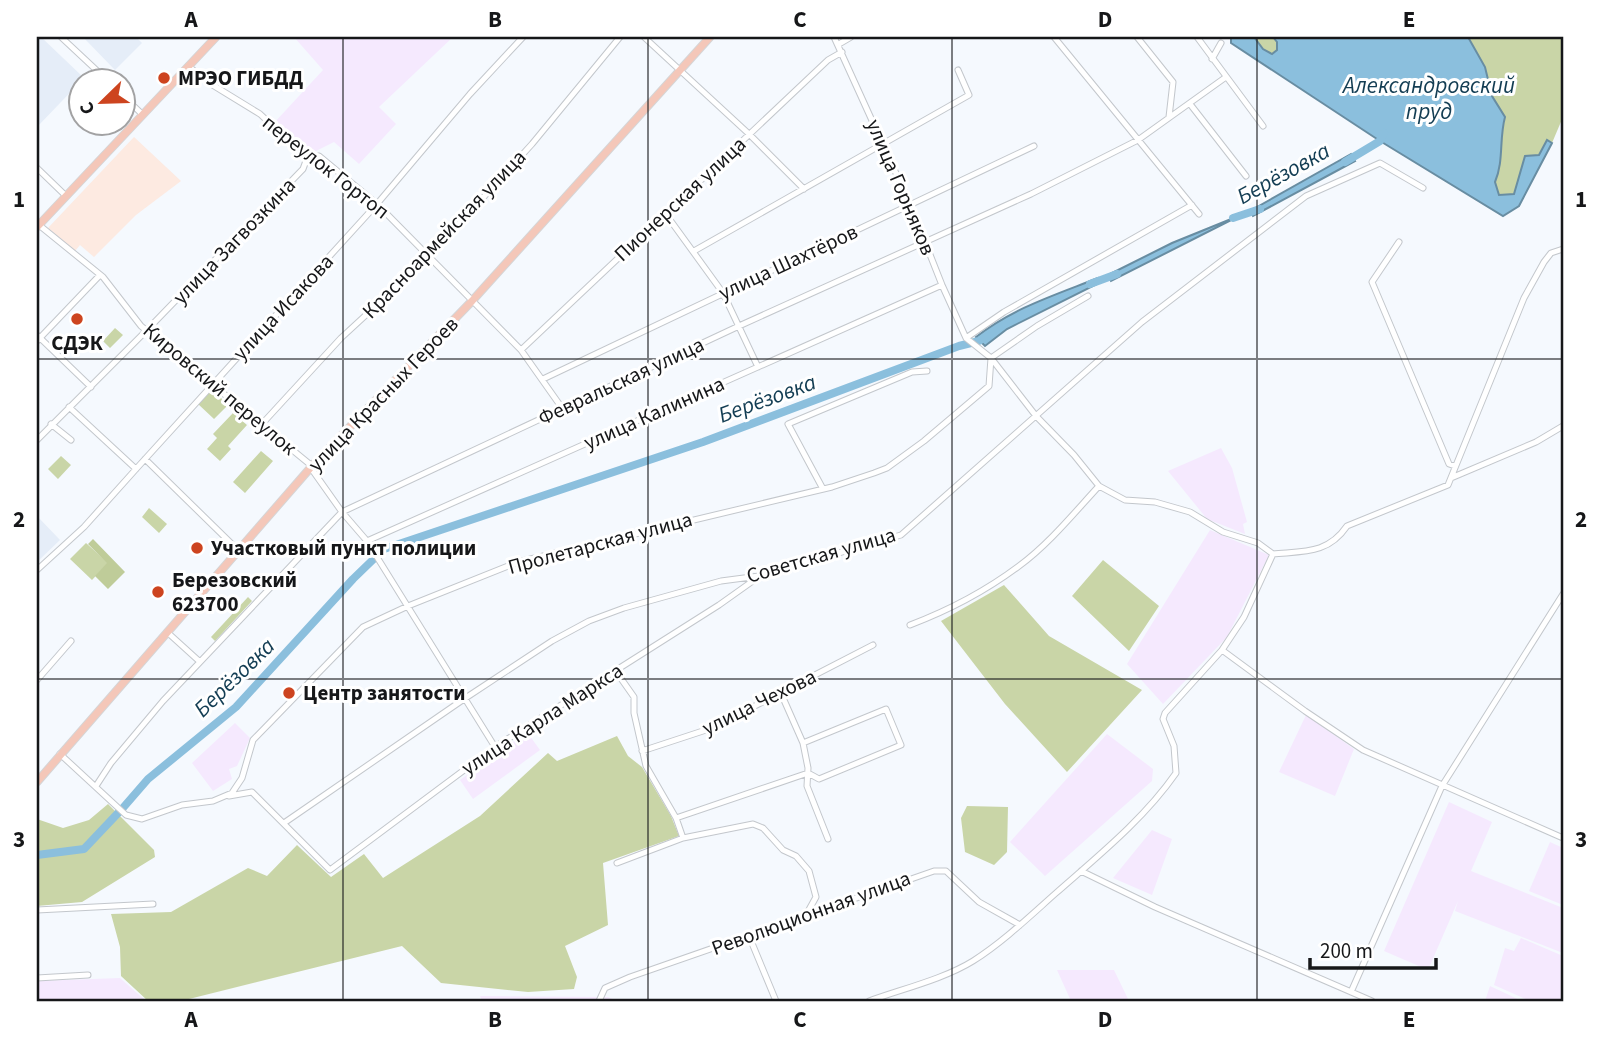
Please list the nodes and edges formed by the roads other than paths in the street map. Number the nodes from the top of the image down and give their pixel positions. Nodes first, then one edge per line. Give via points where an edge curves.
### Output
1 (61, 37) edge
2 (216, 37) edge
3 (523, 37) edge
4 (620, 37) edge
5 (644, 37) edge
6 (710, 37) edge
7 (834, 37) edge
8 (850, 37) edge
9 (1054, 37) edge
10 (1137, 37) edge
11 (1197, 37) edge
12 (1221, 43) dead end
13 (839, 44) junction
14 (842, 52) junction
15 (1212, 59) junction
16 (92, 66) edge
17 (188, 66) junction
18 (680, 70) junction
19 (958, 70) dead end
20 (1226, 77) junction
21 (1190, 104) junction
22 (136, 108) edge
23 (142, 114) junction
24 (1169, 117) junction
25 (1263, 126) dead end
26 (749, 134) junction
27 (1138, 140) junction
28 (884, 145) junction
29 (1034, 146) dead end
30 (307, 158) junction
31 (37, 169) edge
32 (1246, 176) dead end
33 (1423, 188) dead end
34 (804, 189) junction
35 (66, 196) junction
36 (377, 204) junction
37 (910, 204) junction
38 (1192, 205) junction
39 (665, 213) junction
40 (1199, 214) dead end
41 (38, 226) edge
42 (924, 242) junction
43 (1399, 242) dead end
44 (1563, 250) edge
45 (694, 251) junction
46 (430, 256) junction
47 (100, 275) junction
48 (942, 285) junction
49 (723, 293) junction
50 (1088, 296) dead end
51 (472, 301) junction
52 (739, 326) junction
53 (147, 330) junction
54 (38, 338) edge
55 (966, 338) junction
56 (521, 350) junction
57 (991, 358) junction
58 (758, 367) junction
59 (927, 371) dead end
60 (543, 379) junction
61 (212, 384) junction
62 (91, 387) junction
63 (69, 407) junction
64 (562, 408) junction
65 (1036, 416) junction
66 (51, 424) junction
67 (261, 425) junction
68 (1563, 426) edge
69 (37, 440) edge
70 (71, 440) dead end
71 (145, 459) junction
72 (312, 466) junction
73 (1455, 466) junction
74 (136, 469) junction
75 (1451, 478) junction
76 (1099, 486) junction
77 (823, 489) junction
78 (342, 512) junction
79 (367, 541) junction
80 (238, 550) junction
81 (1273, 554) junction
82 (37, 570) edge
83 (759, 576) junction
84 (1563, 594) edge
85 (408, 606) junction
86 (910, 625) dead end
87 (167, 632) junction
88 (71, 641) dead end
89 (873, 645) dead end
90 (1222, 650) junction
91 (200, 661) junction
92 (615, 670) junction
93 (37, 680) edge
94 (780, 691) junction
95 (464, 699) junction
96 (803, 743) junction
97 (495, 747) junction
98 (642, 751) junction
99 (60, 754) junction
100 (808, 774) junction
101 (37, 782) edge
102 (1441, 786) junction
103 (98, 789) junction
104 (226, 796) junction
105 (676, 818) junction
106 (284, 823) junction
107 (683, 838) junction
108 (1563, 838) edge
109 (828, 839) dead end
110 (617, 863) dead end
111 (1081, 872) junction
112 (153, 904) dead end
113 (37, 910) edge
114 (806, 915) junction
115 (1020, 925) junction
116 (749, 936) junction
117 (88, 975) dead end
118 (37, 978) edge
119 (1352, 992) junction
120 (599, 1001) edge
121 (776, 1001) edge
122 (869, 1001) edge
123 (1373, 1001) edge

1 - 16 street
2 - 17 main road
3 - 36 street, улица Исакова
4 - 46 street, Красноармейская улица via 532,144
5 - 18 street
6 - 18 main road, улица Красных Героев
7 - 13 street, улица Горняков
8 - 13 street
9 - 27 street
10 - 24 street via 1172,82
11 - 15 street
12 - 15 street
13 - 14 street, улица Горняков
14 - 26 street, Пионерская улица
14 - 28 street, улица Горняков
15 - 20 street
17 - 23 main road
17 - 30 street, переулок Гортоп via 260,114
18 - 26 street
18 - 51 main road, улица Красных Героев
19 - 28 street via 969,95
20 - 21 street, Февральская улица
20 - 25 street
21 - 24 street, Февральская улица
21 - 32 street
22 - 23 street
23 - 35 main road
24 - 27 street, Февральская улица
26 - 34 street
26 - 39 street, Пионерская улица
27 - 38 street
27 - 42 street, Февральская улица
28 - 34 street
28 - 37 street, улица Горняков
29 - 37 street, улица Шахтёров
30 - 36 street, переулок Гортоп via 319,156
30 - 53 street, улица Загвозкина via 303,169
31 - 35 street
33 - 65 street, Советская улица via 1380,163 1306,196 1142,322
34 - 45 street
35 - 41 main road
36 - 46 street, переулок Гортоп
36 - 61 street, улица Исакова
37 - 42 street, улица Горняков
37 - 49 street, улица Шахтёров
38 - 40 street
38 - 55 street
39 - 45 street
39 - 56 street, Пионерская улица
41 - 47 street, Кировский переулок
42 - 48 street, улица Горняков
42 - 52 street, Февральская улица
43 - 73 street via 1372,282 1449,464
44 - 73 street via 1551,253 1524,298
45 - 49 street
46 - 51 street, переулок Гортоп
46 - 67 street, Красноармейская улица via 341,338
47 - 53 street, Кировский переулок
47 - 54 street
48 - 55 street, улица Горняков
48 - 58 street, улица Калинина
49 - 52 street
49 - 60 street, улица Шахтёров
50 - 57 street
51 - 56 street, переулок Гортоп
51 - 72 main road, улица Красных Героев
52 - 58 street
52 - 64 street, Февральская улица
53 - 61 street, Кировский переулок
53 - 62 street, улица Загвозкина
54 - 62 street
55 - 57 street
56 - 60 street, переулок Гортоп
57 - 65 street
57 - 77 street, Пролетарская улица via 989,386 923,442 887,468
58 - 79 street, улица Калинина
59 - 77 street via 912,372 788,424
60 - 64 street, переулок Гортоп
61 - 67 street, Кировский переулок
61 - 71 street, улица Исакова
62 - 63 street, улица Загвозкина
63 - 66 street, улица Загвозкина
63 - 74 street
64 - 78 street, Февральская улица
65 - 76 street
65 - 83 street, Советская улица via 901,536
66 - 69 street, улица Загвозкина
66 - 70 street
67 - 72 street, Кировский переулок
68 - 75 street
71 - 74 street, улица Исакова
71 - 80 street
72 - 78 street, Кировский переулок
72 - 80 main road, улица Красных Героев
73 - 75 street
74 - 82 street, улица Исакова
75 - 81 street via 1441,489 1347,526 1329,545
76 - 81 street via 1125,500 1190,512
76 - 86 street via 1019,567 935,616
77 - 85 street, Пролетарская улица via 518,562
78 - 79 street, Кировский переулок
78 - 91 street, Февральская улица
79 - 85 street, Кировский переулок
80 - 87 main road, улица Красных Героев
81 - 90 street via 1244,617
83 - 92 street, улица Карла Маркса
83 - 95 street, Советская улица via 721,581 589,621
84 - 102 street
85 - 95 street, Кировский переулок
85 - 104 street, Пролетарская улица via 363,627 257,736 242,778
87 - 91 street
87 - 99 main road, улица Красных Героев
88 - 93 street
89 - 94 street, улица Чехова
90 - 102 street via 1363,750
90 - 111 street via 1165,713 1176,773 1155,801
91 - 103 street, Февральская улица via 111,763
92 - 97 street, улица Карла Маркса
92 - 98 street via 634,697
94 - 96 street
94 - 98 street, улица Чехова via 712,728
95 - 97 street, Кировский переулок
95 - 106 street, Советская улица
96 - 100 street
96 - 100 street via 886,709 901,745 819,779
97 - 106 street, улица Карла Маркса via 330,870
98 - 105 street
99 - 101 main road, улица Красных Героев
99 - 103 street
100 - 105 street
100 - 109 street via 807,786
102 - 108 street
102 - 119 street
103 - 104 street via 126,815 142,819
104 - 106 street via 253,792
105 - 107 street
107 - 110 street
107 - 114 street via 753,824 763,828 809,871 816,897
111 - 115 street
111 - 119 street
112 - 113 street
114 - 115 street, Революционная улица via 909,878 946,871 979,902
114 - 116 street, Революционная улица
115 - 122 street via 957,969
116 - 120 street, Революционная улица via 605,988
116 - 121 street
117 - 118 street
119 - 123 street

